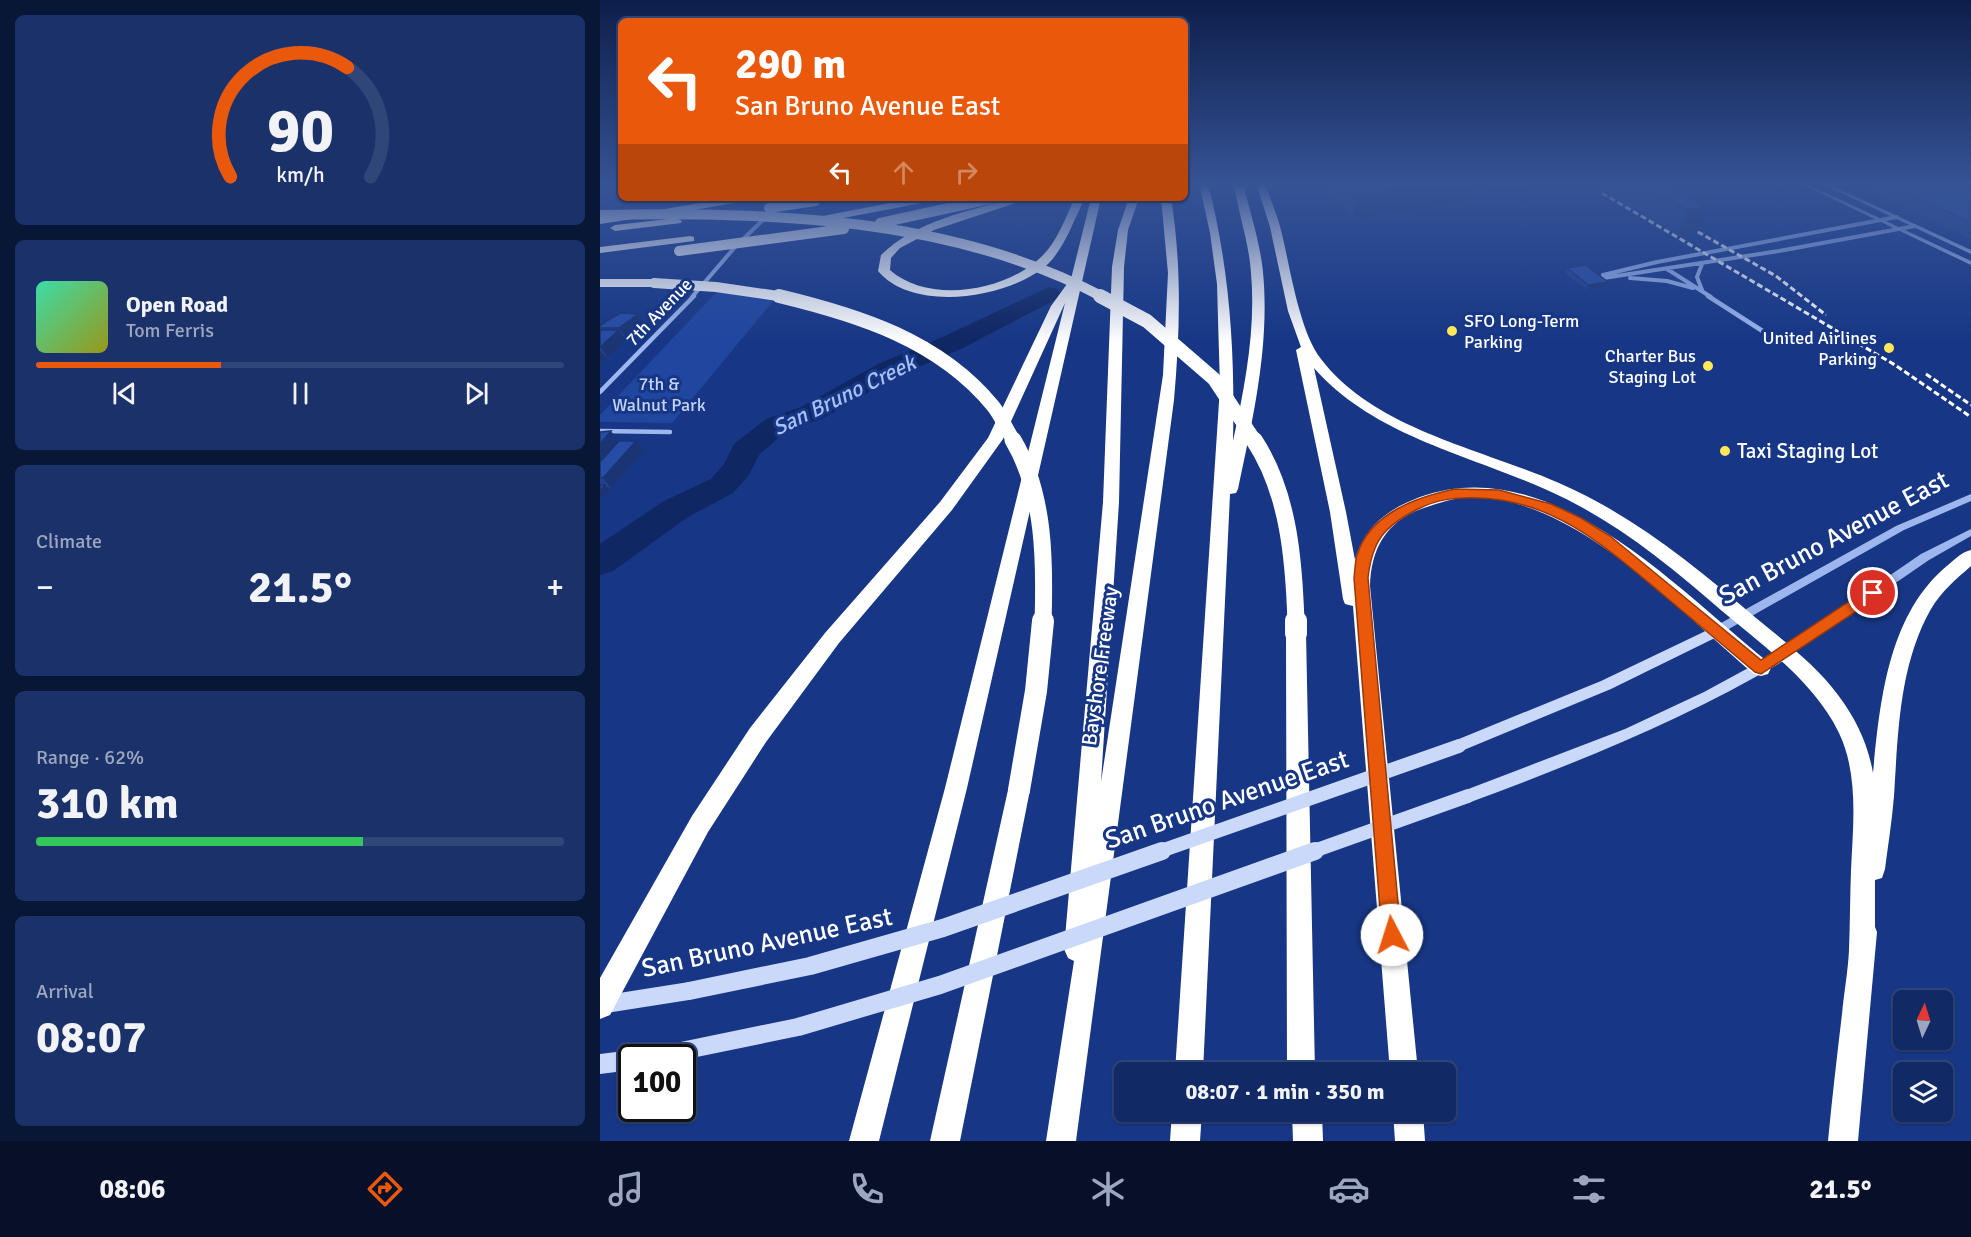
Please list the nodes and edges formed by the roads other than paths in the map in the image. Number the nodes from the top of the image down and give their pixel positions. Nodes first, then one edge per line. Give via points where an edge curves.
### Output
1 (709, 236) edge
2 (746, 236) edge
3 (789, 236) edge
4 (910, 236) edge
5 (923, 236) edge
6 (1058, 236) edge
7 (1087, 236) edge
8 (1123, 236) edge
9 (1172, 236) edge
10 (1215, 236) edge
11 (1249, 236) edge
12 (1277, 236) edge
13 (1794, 236) edge
14 (1857, 236) edge
15 (1913, 236) edge
16 (1937, 236) edge
17 (600, 250) edge
18 (1971, 252) edge
19 (600, 259) edge
20 (1657, 262) junction
21 (1702, 264) junction
22 (1971, 264) edge
23 (1667, 269) junction
24 (1077, 277) junction
25 (1620, 277) junction
26 (600, 283) edge
27 (1702, 290) junction
28 (1292, 300) junction
29 (1775, 339) dead end
30 (600, 392) edge
31 (600, 431) edge
32 (670, 432) dead end
33 (1971, 497) edge
34 (1971, 532) edge
35 (1218, 549) junction
36 (1971, 556) edge
37 (1742, 617) junction
38 (1716, 631) junction
39 (1785, 653) junction
40 (1761, 668) junction
41 (1373, 744) junction
42 (1862, 945) junction
43 (600, 1005) edge
44 (696, 1047) edge
45 (618, 1062) edge
46 (1190, 1062) edge
47 (1303, 1062) edge
48 (1403, 1062) edge
49 (600, 1065) edge
50 (1186, 1122) edge
51 (1302, 1122) edge
52 (1307, 1122) edge
53 (1409, 1122) edge
54 (1062, 1134) edge
55 (864, 1141) edge
56 (945, 1141) edge
57 (1185, 1141) edge
58 (1302, 1141) edge
59 (1308, 1141) edge
60 (1410, 1141) edge
61 (1843, 1141) edge

1 - 17 highway
2 - 30 street, 7th Avenue
3 - 19 highway, bridge
4 - 6 highway via 885,257 884,270 897,283 923,291 966,291 1009,281 1044,261
5 - 47 highway, bridge via 1016,260 1073,282 1130,311 1166,334 1211,375 1241,413 1260,447 1273,477 1293,562
7 - 24 highway
8 - 54 highway via 1107,559
9 - 54 highway, Bayshore Freeway via 1174,300 1167,400
10 - 35 highway via 1225,326
11 - 35 highway via 1258,291 1254,345 1248,404
12 - 28 highway
13 - 20 street
14 - 21 street
15 - 22 street
16 - 18 street
20 - 23 street
20 - 25 street via 1595,278
21 - 23 street
21 - 27 street via 1696,272
23 - 25 street
23 - 27 street
24 - 43 highway via 1057,306 995,439 946,507 832,638 740,761
24 - 55 highway via 958,776
25 - 27 street via 1667,281
26 - 56 highway, bridge via 698,285 774,293 880,323 939,355 981,393 1018,448 1032,483 1045,567 1037,691
27 - 29 street
28 - 37 highway via 1316,362 1367,407 1589,504 1651,543
28 - 41 highway via 1338,512
31 - 32 street
33 - 37 street, San Bruno Avenue East via 1899,528
34 - 39 street via 1925,557
35 - 46 highway
36 - 42 highway via 1946,576 1928,598 1914,621 1900,660 1888,720 1881,810
37 - 38 street, San Bruno Avenue East
37 - 39 highway
38 - 40 highway
38 - 41 highway via 1606,540 1562,513 1499,494 1430,498 1384,523 1364,555 1361,586
38 - 43 main road, San Bruno Avenue East, bridge via 1606,685 1459,746 934,931 810,966
39 - 40 main road
39 - 42 highway via 1835,706 1860,760 1864,795
40 - 44 main road, bridge via 1635,733 932,988 807,1024
41 - 48 highway
42 - 61 highway
45 - 49 main road
50 - 57 highway
51 - 58 highway
52 - 59 highway
53 - 60 highway

